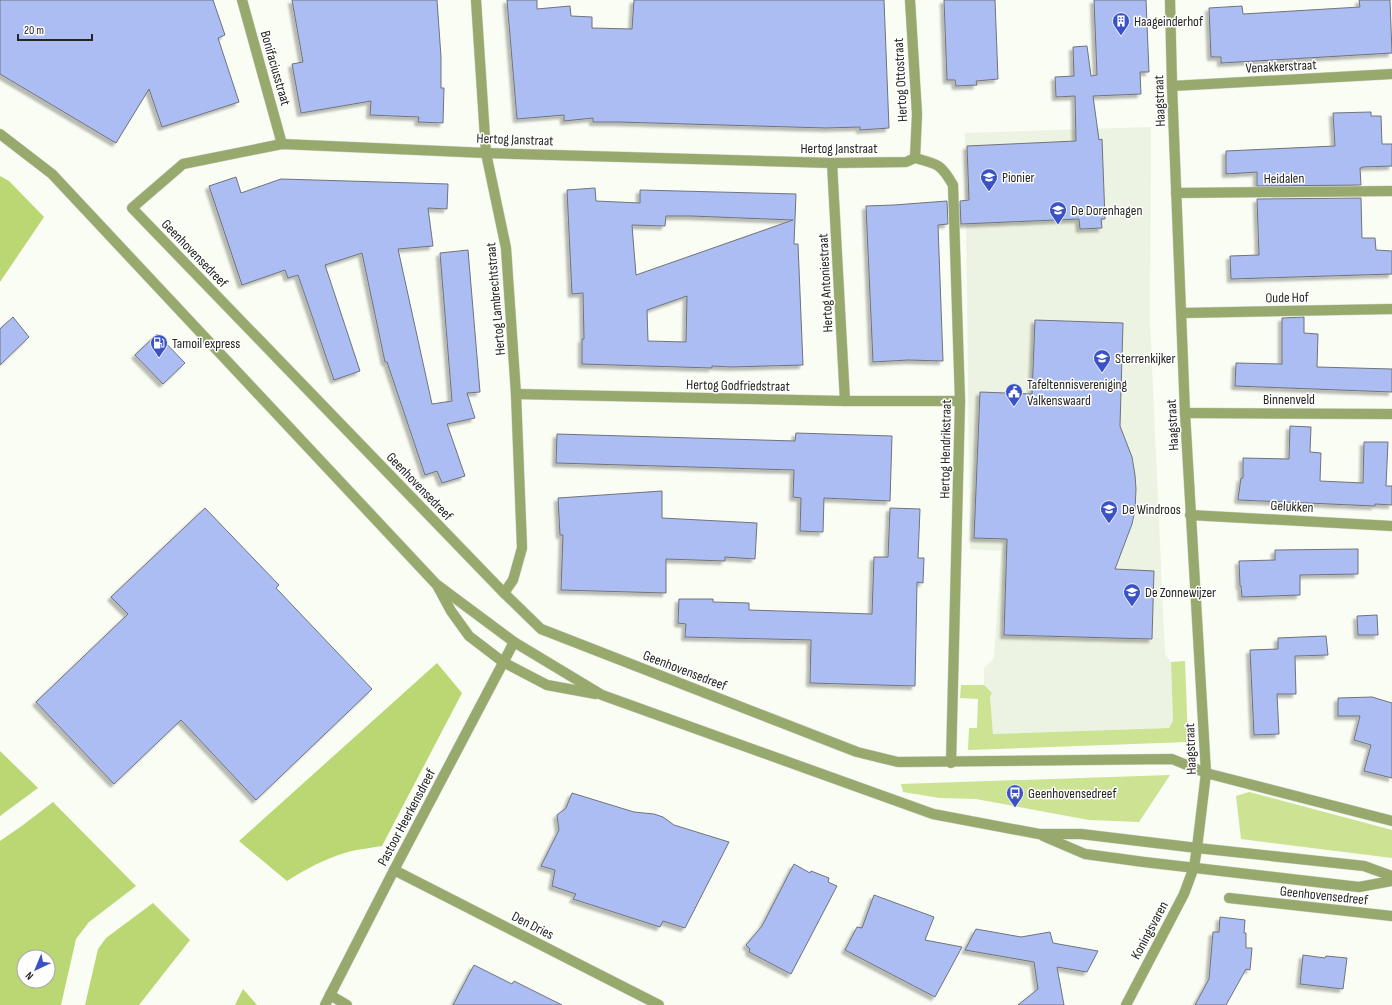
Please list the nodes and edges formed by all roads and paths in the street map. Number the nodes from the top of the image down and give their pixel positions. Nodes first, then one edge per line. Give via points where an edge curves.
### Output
1 (242, 0) edge
2 (476, 0) edge
3 (910, 0) edge
4 (1170, 0) edge
5 (1392, 74) edge
6 (1172, 86) junction
7 (0, 134) edge
8 (282, 144) junction
9 (486, 153) junction
10 (915, 158) junction
11 (832, 163) junction
12 (1392, 190) edge
13 (1176, 193) junction
14 (132, 208) joint
15 (1392, 309) edge
16 (1182, 312) junction
17 (516, 394) junction
18 (845, 401) junction
19 (960, 401) junction
20 (1185, 413) junction
21 (1392, 414) edge
22 (1190, 515) junction
23 (1392, 526) edge
24 (436, 584) junction
25 (504, 593) junction
26 (514, 642) junction
27 (503, 662) junction
28 (602, 695) junction
29 (951, 763) junction
30 (1206, 773) junction
31 (1392, 820) edge
32 (1039, 834) junction
33 (1197, 848) junction
34 (1194, 867) junction
35 (394, 870) junction
36 (1392, 876) edge
37 (1392, 881) edge
38 (1229, 898) dead end
39 (1392, 916) edge
40 (330, 996) junction
41 (325, 1005) edge
42 (347, 1005) edge
43 (660, 1005) edge
44 (1126, 1005) edge

1 - 8 street, Bonifaciusstraat
2 - 9 street, Hertog Lambrechtstraat
3 - 10 street, Hertog Ottostraat via 916,114
4 - 6 street, Haagstraat
5 - 6 street, Venakkerstraat
6 - 13 street, Haagstraat
7 - 24 street, Geenhovensedreef via 52,174
8 - 9 street, Hertog Janstraat
8 - 14 street, Hertog Janstraat via 183,164
9 - 11 street, Hertog Janstraat
9 - 17 street, Hertog Lambrechtstraat via 506,248
10 - 11 street, Hertog Janstraat via 906,162
10 - 19 street, Hertog Hendrikstraat via 944,170 953,184
11 - 18 street, Hertog Antoniestraat
12 - 13 street, Heidalen
13 - 16 street, Haagstraat
14 - 25 street, Geenhovensedreef
15 - 16 street, Oude Hof
16 - 20 street, Haagstraat
17 - 18 street, Hertog Godfriedstraat
17 - 25 street, Hertog Lambrechtstraat via 522,548 513,580
18 - 19 street, Hertog Godfriedstraat
19 - 29 street, Hertog Hendrikstraat
20 - 21 street, Binnenveld
20 - 22 street, Haagstraat
22 - 23 street, Gelukken
22 - 30 street, Haagstraat
24 - 26 street, Geenhovensedreef
24 - 27 street, Geenhovensedreef via 469,636
25 - 29 street, Geenhovensedreef via 541,629 857,752 898,762
26 - 27 street, Pastoor Heerkensdreef
26 - 28 street, Geenhovensedreef
27 - 28 street, Geenhovensedreef via 546,685
27 - 35 street, Pastoor Heerkensdreef
28 - 32 street, Geenhovensedreef via 933,814
29 - 30 street, Geenhovensedreef via 1172,759
30 - 31 street, Geenhovensedreef
30 - 33 street, Haagstraat
32 - 33 street, Geenhovensedreef via 1081,834
32 - 34 street, Geenhovensedreef via 1085,854
33 - 34 street, Haagstraat
33 - 36 street, Geenhovensedreef via 1364,866
34 - 37 street, Geenhovensedreef via 1359,887
34 - 44 street, Koningsvaren via 1184,894
35 - 40 street, Pastoor Heerkensdreef
35 - 43 street, Den Dries
38 - 39 street, Geenhovensedreef
40 - 41 street, Pastoor Heerkensdreef
40 - 42 street

